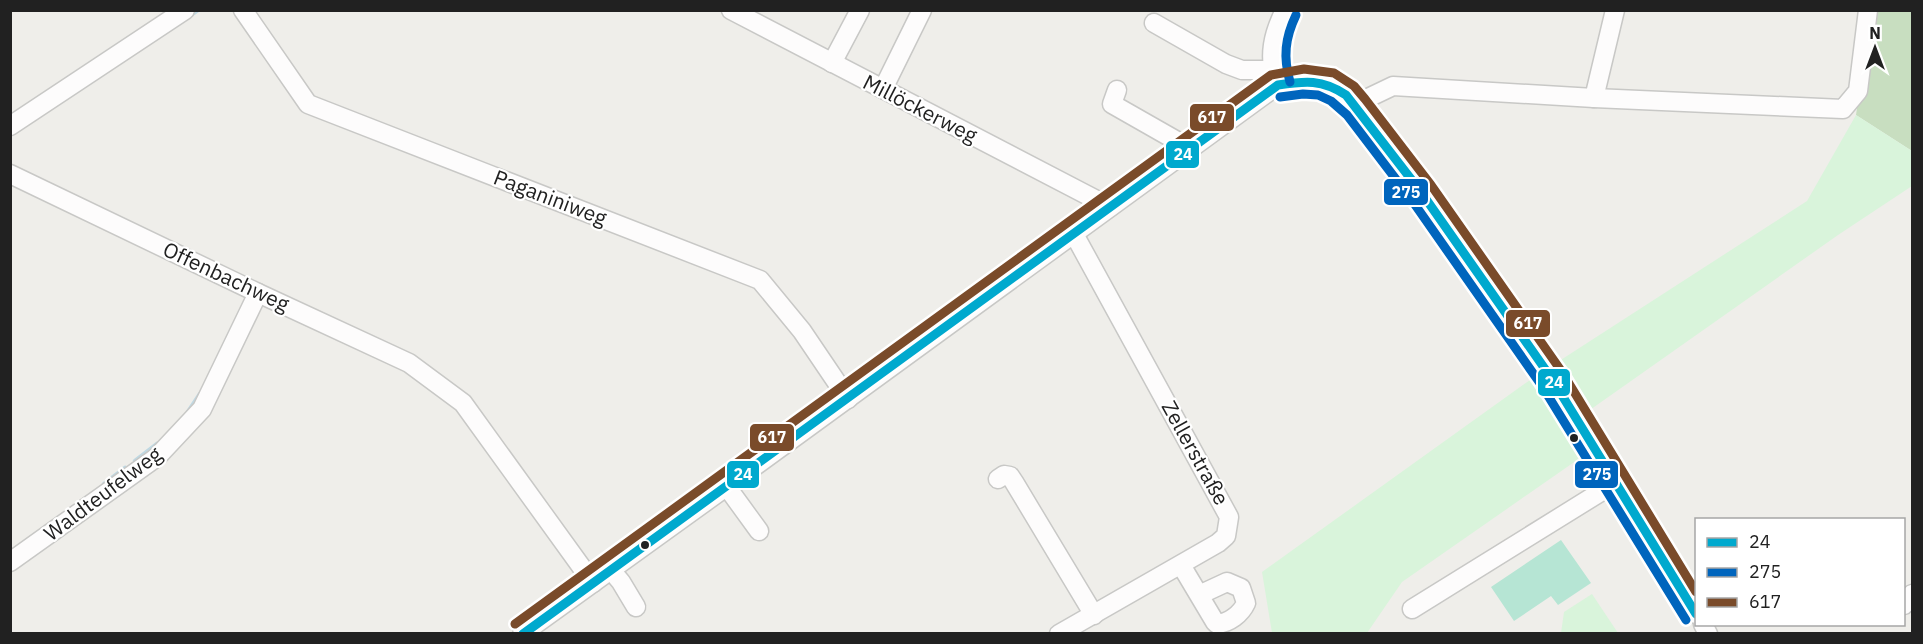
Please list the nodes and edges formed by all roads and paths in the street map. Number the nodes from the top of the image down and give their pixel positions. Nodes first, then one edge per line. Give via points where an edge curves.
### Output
1 (185, 10) edge
2 (243, 10) edge
3 (731, 10) edge
4 (860, 10) edge
5 (922, 10) edge
6 (1285, 10) edge
7 (1615, 10) edge
8 (1868, 10) edge
9 (755, 16) edge
10 (1154, 23) dead end
11 (832, 63) junction
12 (1275, 78) junction
13 (883, 89) junction
14 (1117, 90) dead end
15 (1594, 99) junction
16 (1356, 107) junction
17 (10, 126) edge
18 (1185, 153) junction
19 (10, 174) edge
20 (1110, 207) junction
21 (1074, 234) junction
22 (258, 293) junction
23 (848, 399) junction
24 (998, 479) dead end
25 (1615, 483) junction
26 (727, 487) junction
27 (759, 531) dead end
28 (10, 562) edge
29 (1181, 566) junction
30 (611, 570) junction
31 (593, 583) junction
32 (1199, 595) dead end
33 (636, 608) dead end
34 (1412, 609) dead end
35 (1695, 612) edge
36 (1094, 615) junction
37 (522, 633) edge
38 (1059, 633) edge

1 - 17 street
2 - 23 street, Paganiniweg via 308,104 760,280 802,331
3 - 9 street, Millöckerweg
4 - 11 street
5 - 13 street
6 - 12 street via 1272,43
7 - 15 street
8 - 15 street via 1858,91 1843,109
9 - 11 street, Millöckerweg
10 - 12 street via 1226,64
11 - 13 street, Millöckerweg
12 - 16 street via 1331,85
12 - 18 street
13 - 20 street, Millöckerweg
14 - 18 street via 1112,104 1177,141
15 - 16 street via 1393,86
16 - 25 street via 1421,192 1552,379
18 - 20 street
19 - 22 street, Offenbachweg
20 - 21 street
21 - 23 street
21 - 29 street, Zellerstraße via 1229,517 1226,536
22 - 28 street, Waldteufelweg via 201,409 187,425 157,457
22 - 31 street, Offenbachweg via 409,363 463,403
23 - 26 street
24 - 36 street via 1010,476
25 - 34 street
25 - 35 street
26 - 27 street
26 - 30 street
29 - 32 street
29 - 36 street, Zellerstraße
30 - 31 street
30 - 33 street
31 - 37 street
36 - 38 street, Zellerstraße

